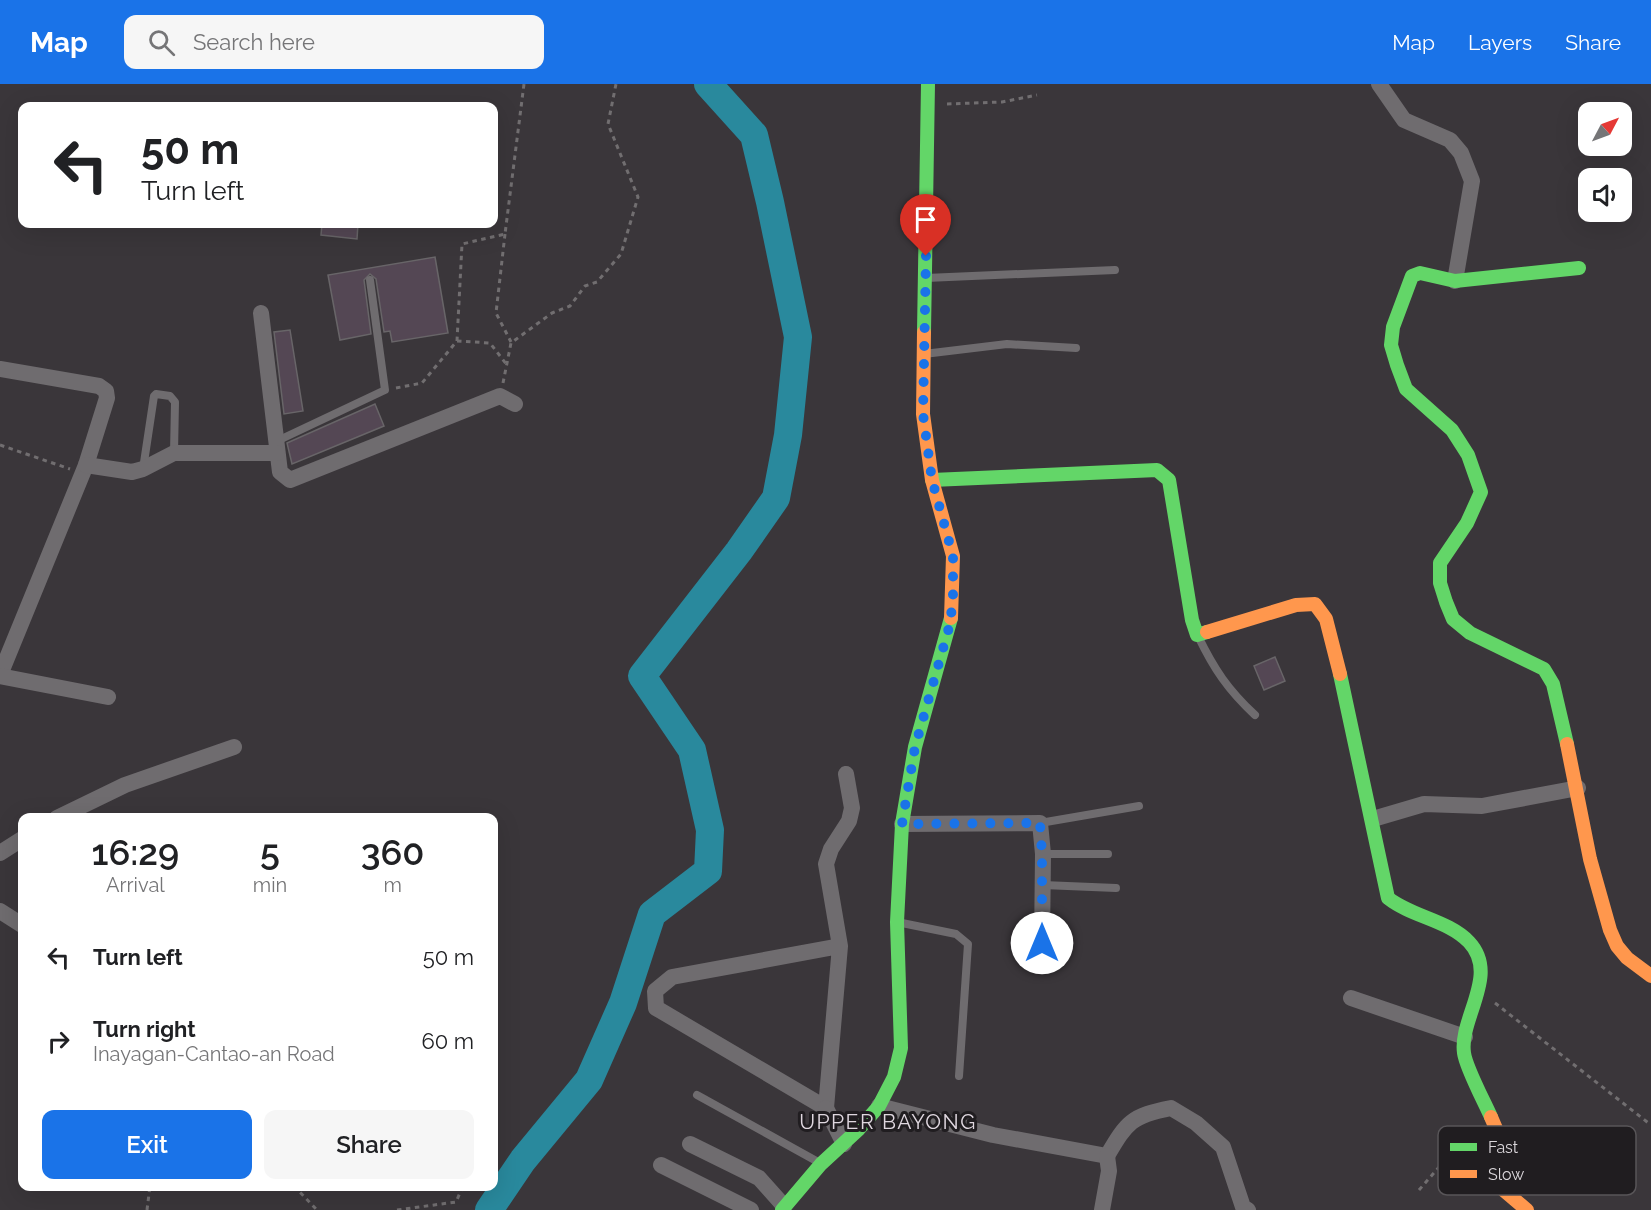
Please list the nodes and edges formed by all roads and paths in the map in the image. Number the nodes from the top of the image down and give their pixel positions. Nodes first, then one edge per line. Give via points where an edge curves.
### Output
1 (524, 84) edge
2 (616, 84) edge
3 (928, 84) edge
4 (1379, 84) edge
5 (1037, 94) dead end
6 (928, 105) junction
7 (505, 234) junction
8 (1579, 268) dead end
9 (1115, 270) dead end
10 (926, 278) junction
11 (370, 280) dead end
12 (1455, 281) junction
13 (261, 313) dead end
14 (457, 341) junction
15 (511, 342) junction
16 (1076, 348) dead end
17 (924, 354) junction
18 (507, 365) junction
19 (0, 369) edge
20 (385, 390) junction
21 (508, 400) joint
22 (0, 445) edge
23 (277, 447) junction
24 (174, 453) junction
25 (84, 469) junction
26 (143, 470) junction
27 (932, 480) junction
28 (1197, 635) junction
29 (0, 676) edge
30 (108, 697) dead end
31 (1255, 715) dead end
32 (234, 747) dead end
33 (846, 774) dead end
34 (1578, 788) junction
35 (1139, 806) dead end
36 (67, 813) edge
37 (1373, 819) junction
38 (1040, 823) junction
39 (902, 824) junction
40 (18, 842) edge
41 (0, 853) edge
42 (1042, 854) junction
43 (1108, 854) dead end
44 (1042, 885) junction
45 (1116, 888) dead end
46 (0, 911) edge
47 (18, 922) edge
48 (897, 922) junction
49 (1042, 943) dead end
50 (840, 946) junction
51 (1651, 976) edge
52 (1477, 989) junction
53 (1351, 998) dead end
54 (1465, 1036) junction
55 (959, 1076) dead end
56 (697, 1095) dead end
57 (879, 1106) junction
58 (826, 1108) junction
59 (1651, 1125) edge
60 (1495, 1126) edge
61 (690, 1144) dead end
62 (844, 1144) junction
63 (1107, 1156) junction
64 (821, 1164) junction
65 (661, 1165) dead end
66 (1438, 1168) edge
67 (1419, 1190) dead end
68 (149, 1191) edge
69 (299, 1191) edge
70 (461, 1191) edge
71 (1509, 1195) edge
72 (783, 1208) edge
73 (147, 1210) edge
74 (317, 1210) edge
75 (397, 1210) edge
76 (751, 1210) edge
77 (1102, 1210) edge
78 (1248, 1210) edge
79 (1527, 1210) edge

1 - 7 path
2 - 15 path via 608,124 638,197 621,254 597,282 585,286 570,306 552,313
3 - 6 street
4 - 12 street via 1404,120 1450,140 1461,153 1472,181
5 - 6 path via 1002,102
6 - 10 street
7 - 14 path via 462,244
7 - 15 path via 496,313
8 - 12 street
9 - 10 lane
10 - 17 street
11 - 20 lane
12 - 34 street via 1420,273 1412,276 1393,327 1391,345 1406,389 1452,430 1468,455 1480,492 1467,523 1440,562 1440,583 1453,619 1470,633 1544,669 1553,684
13 - 23 street
14 - 18 path via 490,343
14 - 20 path via 422,383
15 - 18 path
16 - 17 lane via 1007,344
17 - 27 street via 923,414
18 - 21 path
19 - 25 street via 99,386 106,391
20 - 23 lane
21 - 23 street via 290,480 280,472
22 - 25 path
23 - 24 street
24 - 26 street
24 - 26 lane via 175,402 170,396 156,394
25 - 26 street
25 - 29 street
27 - 28 street via 1157,470 1169,480
27 - 39 street via 953,556 953,598 950,624 915,747
28 - 31 lane via 1229,691
28 - 37 street via 1296,605 1315,604 1326,619
29 - 30 street
32 - 36 street via 124,785
33 - 50 street via 852,808 826,864
34 - 37 street via 1482,806 1424,804
34 - 51 street via 1590,858 1610,930 1626,957
35 - 38 lane
37 - 52 street via 1388,898 1398,909 1468,942 1478,953
38 - 39 street
38 - 42 street
39 - 48 street
40 - 41 street
42 - 43 lane
42 - 44 street
44 - 45 lane
44 - 49 street
46 - 47 street
48 - 55 lane via 956,934 968,944
48 - 57 street via 901,1048 894,1077
50 - 58 street
50 - 58 street via 672,977 655,991 656,1008
52 - 54 street
52 - 59 path
53 - 54 street
54 - 60 street via 1464,1053
56 - 64 lane
57 - 62 street
57 - 63 street via 993,1135
58 - 62 street
61 - 72 street via 759,1178
62 - 64 street
63 - 77 street via 1110,1171
63 - 78 street via 1122,1130 1140,1114 1171,1108 1223,1147 1243,1207
64 - 72 street
65 - 76 street
66 - 67 path
68 - 73 path
69 - 74 path
70 - 75 path via 456,1202
71 - 79 street

